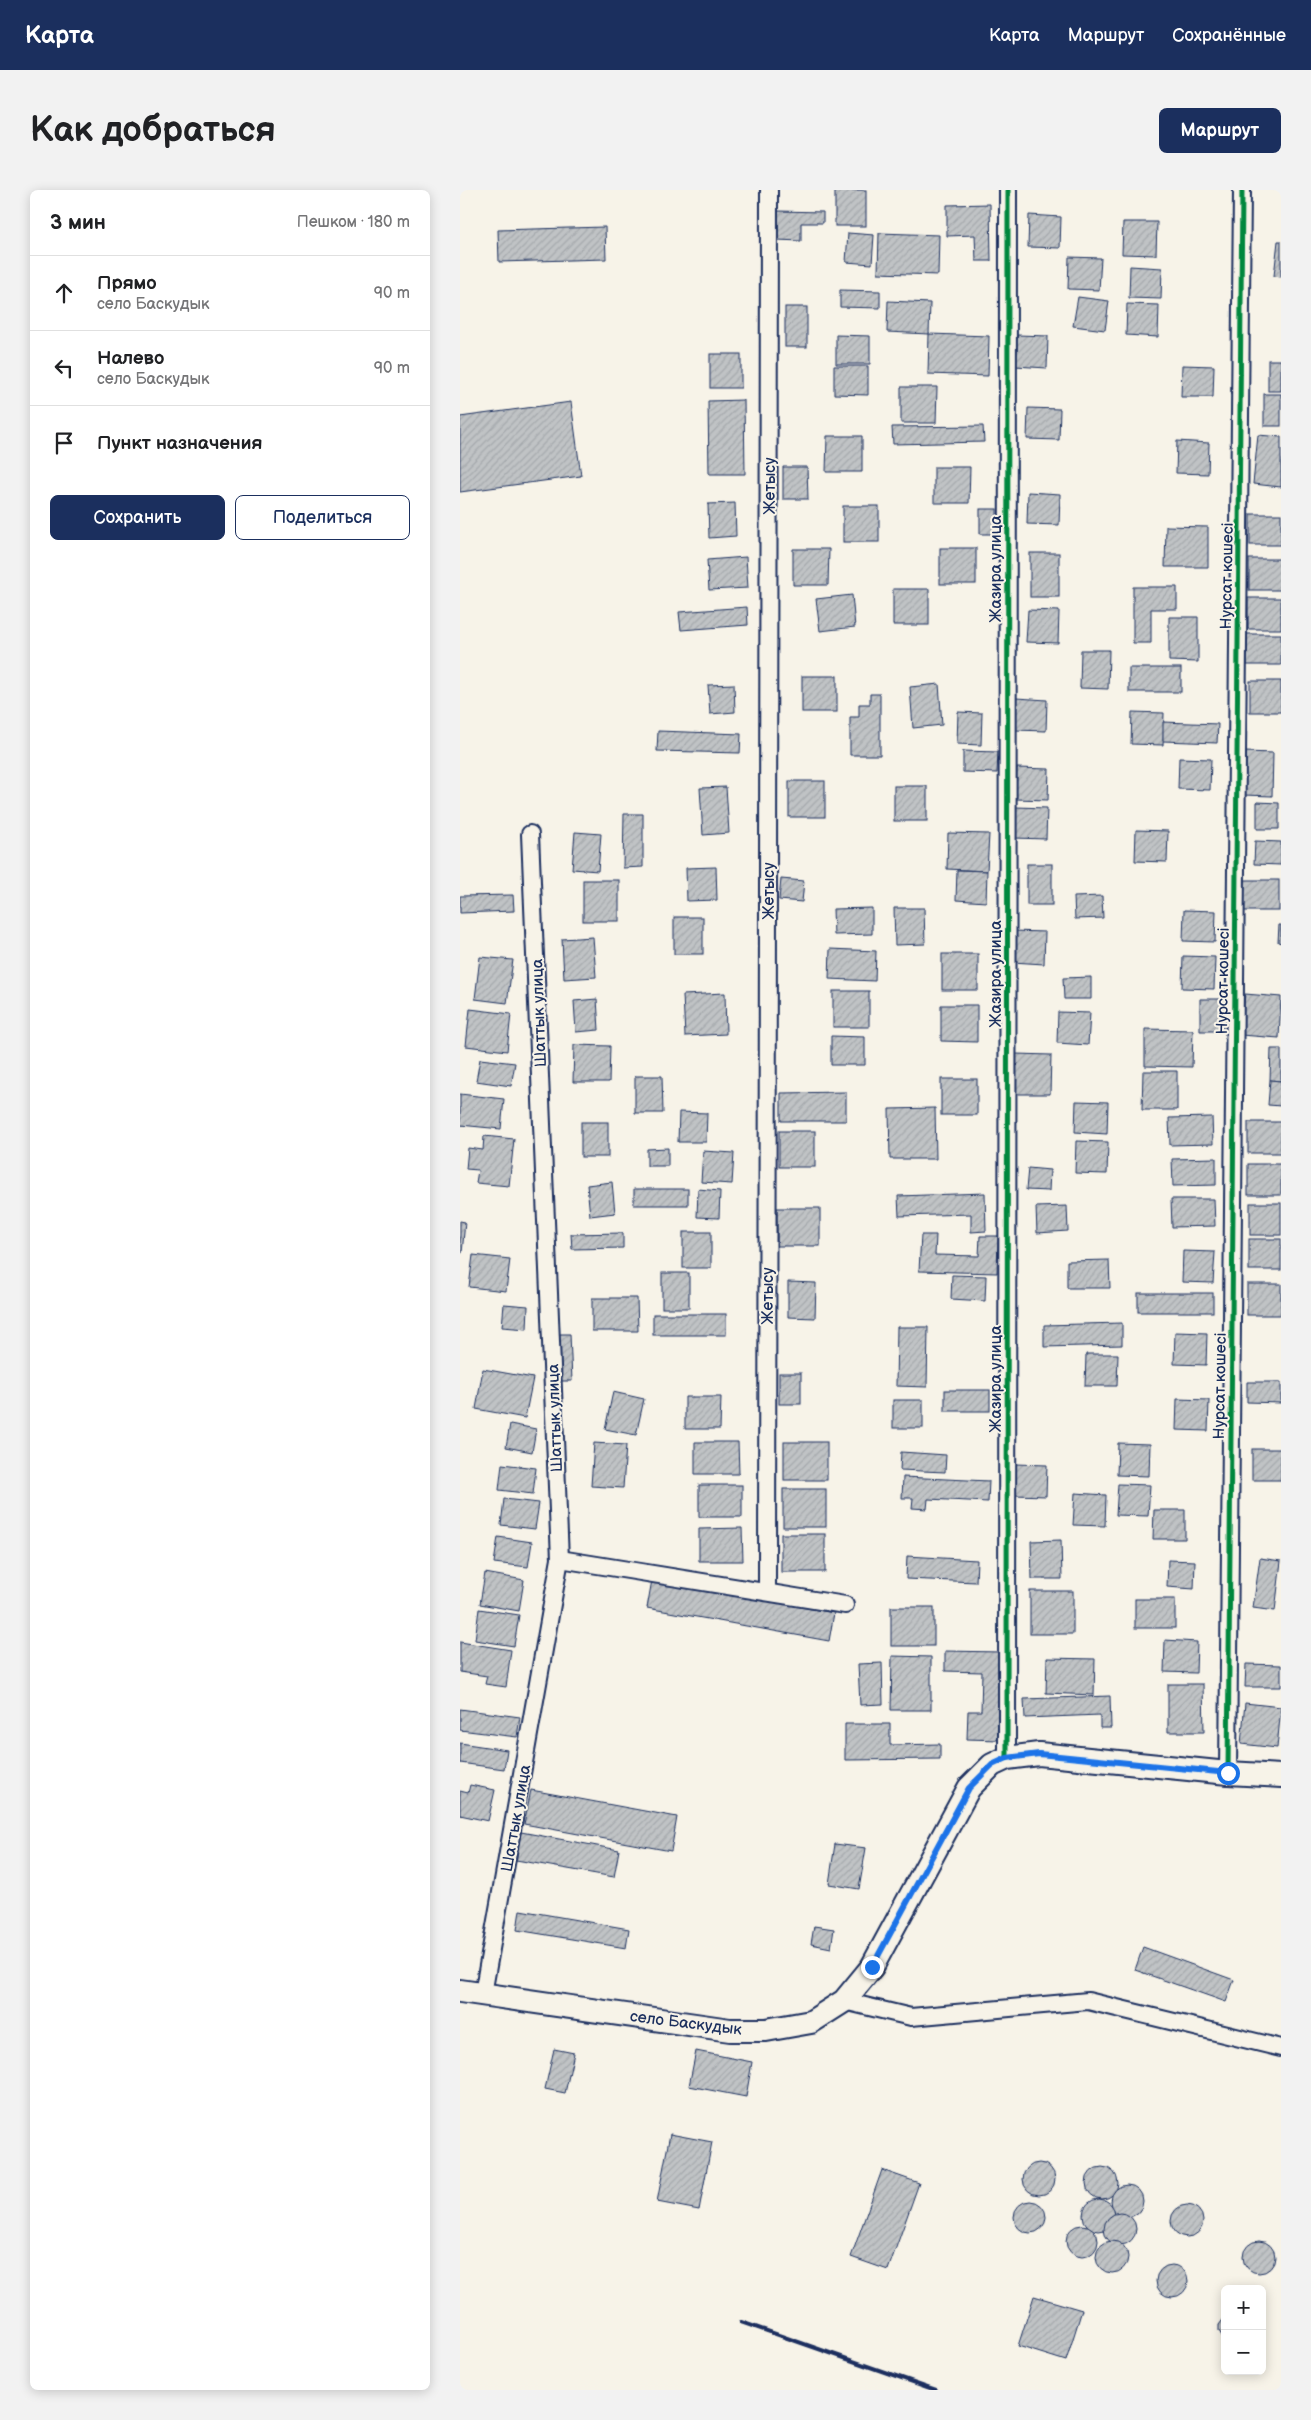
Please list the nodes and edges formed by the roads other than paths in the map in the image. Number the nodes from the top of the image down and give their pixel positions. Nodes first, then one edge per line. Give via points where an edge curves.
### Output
1 (769, 190) edge
2 (1008, 190) edge
3 (1242, 190) edge
4 (530, 834) dead end
5 (560, 1559) junction
6 (767, 1592) junction
7 (845, 1605) dead end
8 (1007, 1758) junction
9 (1228, 1773) junction
10 (1281, 1776) edge
11 (460, 1991) edge
12 (483, 1994) junction
13 (844, 2001) junction
14 (1281, 2048) edge

1 - 6 street, Жетысу
2 - 8 street, Жазира улица
3 - 9 street, Нурсат кошесi
4 - 5 street, Шаттык улица
5 - 6 street
5 - 12 street, Шаттык улица
6 - 7 street
8 - 9 street, село Баскудык via 1039,1754
8 - 13 street, село Баскудык via 992,1765 969,1788 872,1967
9 - 10 street, село Баскудык
11 - 12 street, село Баскудык
12 - 13 street, село Баскудык via 730,2030 766,2030 810,2022
13 - 14 street via 911,2017 1088,2001

